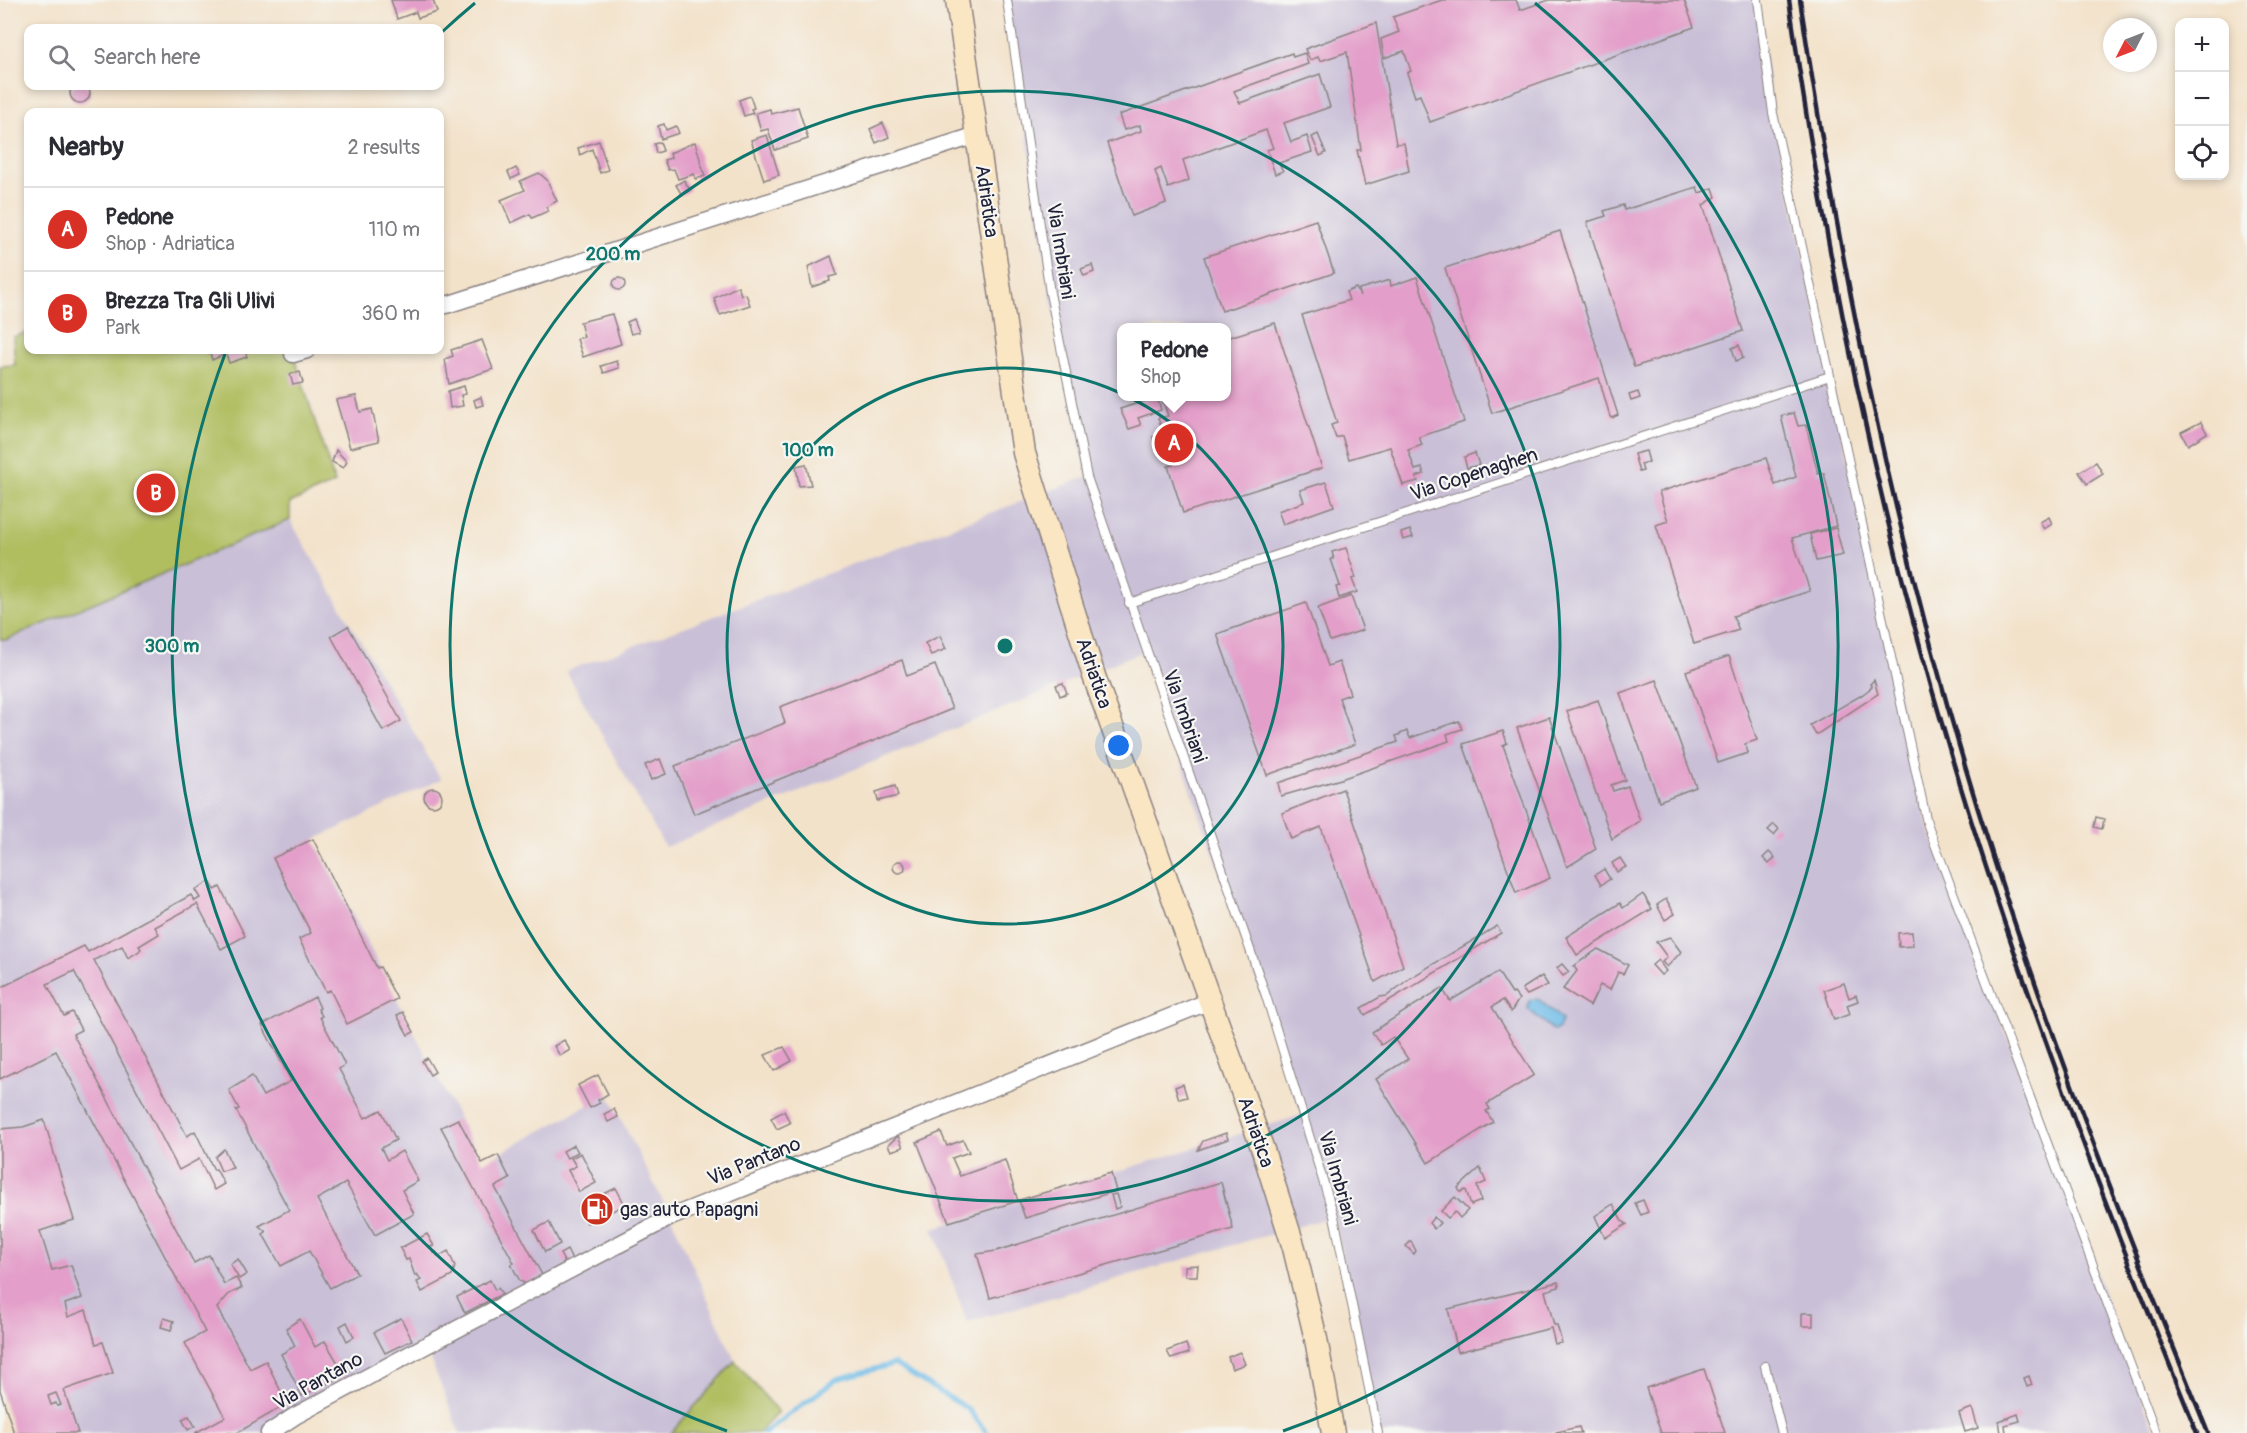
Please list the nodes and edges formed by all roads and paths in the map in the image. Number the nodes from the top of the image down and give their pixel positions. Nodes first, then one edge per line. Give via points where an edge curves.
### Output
1 (957, 0) edge
2 (1007, 0) edge
3 (1758, 0) edge
4 (977, 135) junction
5 (444, 306) edge
6 (1830, 376) junction
7 (1129, 603) junction
8 (1210, 1001) junction
9 (1765, 1366) dead end
10 (269, 1433) edge
11 (1333, 1433) edge
12 (1378, 1433) edge
13 (1782, 1433) edge
14 (2156, 1433) edge

1 - 4 main road, Adriatica
2 - 7 lane, Via Imbriani via 1050,293 1084,466
3 - 6 lane via 1773,113
4 - 5 street
4 - 8 main road, Adriatica via 1024,453 1094,676
6 - 7 lane, Via Copenaghen
6 - 14 lane via 1928,823
7 - 12 lane, Via Imbriani via 1266,996 1334,1216
8 - 10 street, Via Pantano via 671,1217
8 - 11 main road, Adriatica via 1294,1248
9 - 13 lane

